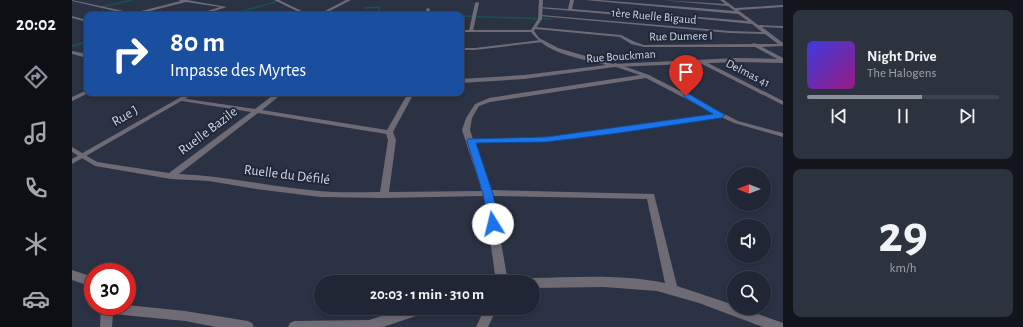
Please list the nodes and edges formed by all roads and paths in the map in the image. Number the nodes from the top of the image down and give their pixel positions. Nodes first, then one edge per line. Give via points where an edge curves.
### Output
1 (72, 0) edge
2 (180, 0) edge
3 (187, 0) edge
4 (276, 0) edge
5 (349, 0) edge
6 (541, 0) edge
7 (572, 0) edge
8 (587, 0) edge
9 (652, 0) edge
10 (663, 0) edge
11 (722, 0) edge
12 (477, 3) dead end
13 (729, 5) junction
14 (656, 6) junction
15 (783, 6) edge
16 (540, 8) junction
17 (428, 9) dead end
18 (736, 9) junction
19 (570, 10) junction
20 (123, 12) edge
21 (140, 12) edge
22 (208, 12) edge
23 (302, 12) edge
24 (325, 12) edge
25 (428, 12) edge
26 (740, 13) junction
27 (664, 16) junction
28 (72, 17) edge
29 (540, 18) junction
30 (84, 20) edge
31 (754, 24) junction
32 (673, 27) junction
33 (783, 27) edge
34 (533, 29) junction
35 (464, 31) edge
36 (471, 31) junction
37 (766, 33) junction
38 (541, 41) junction
39 (754, 44) junction
40 (782, 44) edge
41 (464, 49) edge
42 (72, 52) edge
43 (84, 55) edge
44 (783, 61) edge
45 (702, 62) junction
46 (615, 65) junction
47 (647, 76) junction
48 (464, 81) edge
49 (84, 93) edge
50 (187, 96) edge
51 (276, 96) edge
52 (409, 96) edge
53 (72, 99) edge
54 (182, 99) junction
55 (783, 104) edge
56 (257, 110) junction
57 (721, 115) junction
58 (389, 132) junction
59 (782, 134) edge
60 (471, 141) junction
61 (72, 149) edge
62 (82, 156) junction
63 (72, 162) edge
64 (171, 176) junction
65 (488, 194) junction
66 (384, 195) junction
67 (72, 275) edge
68 (501, 275) edge
69 (84, 279) edge
70 (540, 283) edge
71 (672, 290) junction
72 (136, 310) edge
73 (107, 315) edge
74 (403, 315) edge
75 (488, 315) edge
76 (106, 327) edge
77 (248, 327) edge
78 (294, 327) edge
79 (482, 327) edge
80 (779, 327) edge

1 - 20 street
2 - 3 street
3 - 21 street
3 - 22 street via 225,7
4 - 23 street
5 - 24 street
6 - 16 street
7 - 19 street
8 - 14 street
9 - 14 street
10 - 13 street
11 - 13 street
12 - 36 street
13 - 18 street
14 - 26 street
14 - 27 street
15 - 18 street
16 - 19 street
16 - 29 street
17 - 25 street
18 - 26 street
19 - 27 street
26 - 31 street
27 - 31 street
27 - 32 street
28 - 30 street
29 - 32 street, 1ère Ruelle Bigaud
29 - 34 street
31 - 33 street
31 - 37 street
32 - 37 street, 1ère Ruelle Bigaud
34 - 36 street, Rue Dumere I
34 - 38 street
34 - 39 street, Rue Dumere I via 621,36 644,46
35 - 36 street, Rue Dumere I
37 - 40 street
38 - 41 street
38 - 46 street via 561,51
39 - 40 street, Rue Dumere I
39 - 44 street
42 - 43 street
44 - 45 street, Rue Bouckman
45 - 46 street, Rue Bouckman
45 - 55 street, Delmas 41
46 - 47 street
46 - 48 street, Rue Bouckman via 524,77
47 - 57 street
47 - 60 street via 482,102 469,118 466,130
49 - 53 street
50 - 54 street, Rue J
51 - 56 street, Ruelle Bazile
52 - 58 street
54 - 56 street
54 - 62 street, Rue J
56 - 58 street
56 - 64 street, Ruelle Bazile
57 - 59 street via 736,122
57 - 60 street via 612,132 546,139
58 - 66 street via 392,140
60 - 65 street
61 - 62 street, Ruelle du Défilé
62 - 63 street, Rue J
62 - 64 street, Ruelle du Défilé via 95,164
64 - 66 street, Ruelle du Défilé via 209,178 320,194
65 - 66 street, Ruelle du Défilé
65 - 68 street
65 - 71 street, Ruelle du Défilé via 651,196
67 - 69 street
70 - 71 street via 592,282
71 - 80 street
72 - 77 street
73 - 76 street
74 - 78 street via 369,326
75 - 79 street

